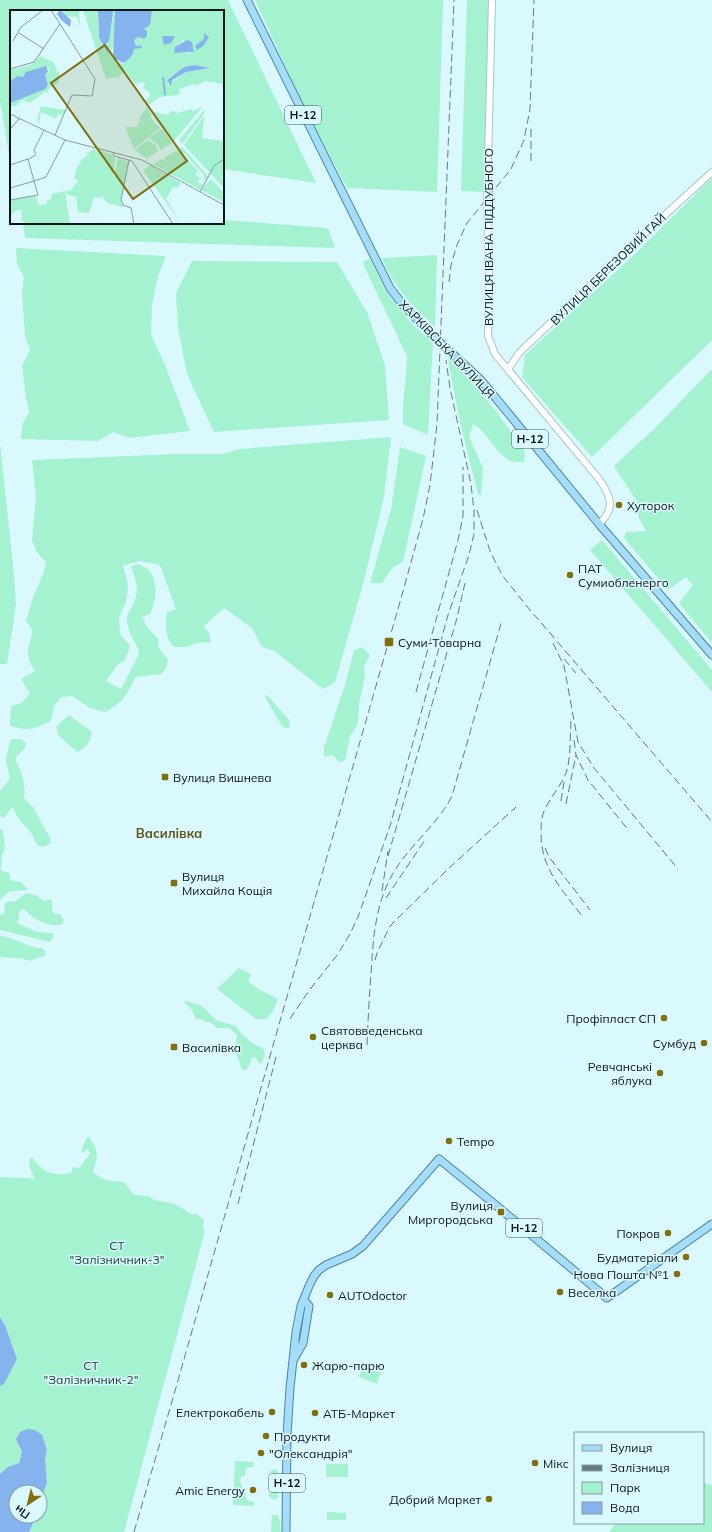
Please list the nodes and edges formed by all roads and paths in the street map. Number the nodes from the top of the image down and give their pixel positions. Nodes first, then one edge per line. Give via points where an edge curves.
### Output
1 (246, 0) edge
2 (492, 0) edge
3 (712, 172) edge
4 (508, 369) junction
5 (599, 524) junction
6 (712, 656) edge
7 (712, 1224) edge
8 (286, 1532) edge

1 - 5 main road, ХАРКІВСЬКА ВУЛИЦЯ / Н-12, bridge via 390,288 429,332 481,380
2 - 4 street, ВУЛИЦЯ ІВАНА ПІДДУБНОГО via 487,200 488,336 495,354
3 - 4 street, ВУЛИЦЯ БЕРЕЗОВИЙ ГАЙ via 520,352
4 - 5 street, ВУЛИЦЯ ІВАНА ПІДДУБНОГО via 608,492 611,502 606,518
5 - 6 main road, ХАРКІВСЬКА ВУЛИЦЯ / Н-12
7 - 8 main road, Н-12 via 607,1298 438,1159 363,1246 319,1270 309,1286 296,1332 292,1361 287,1435

